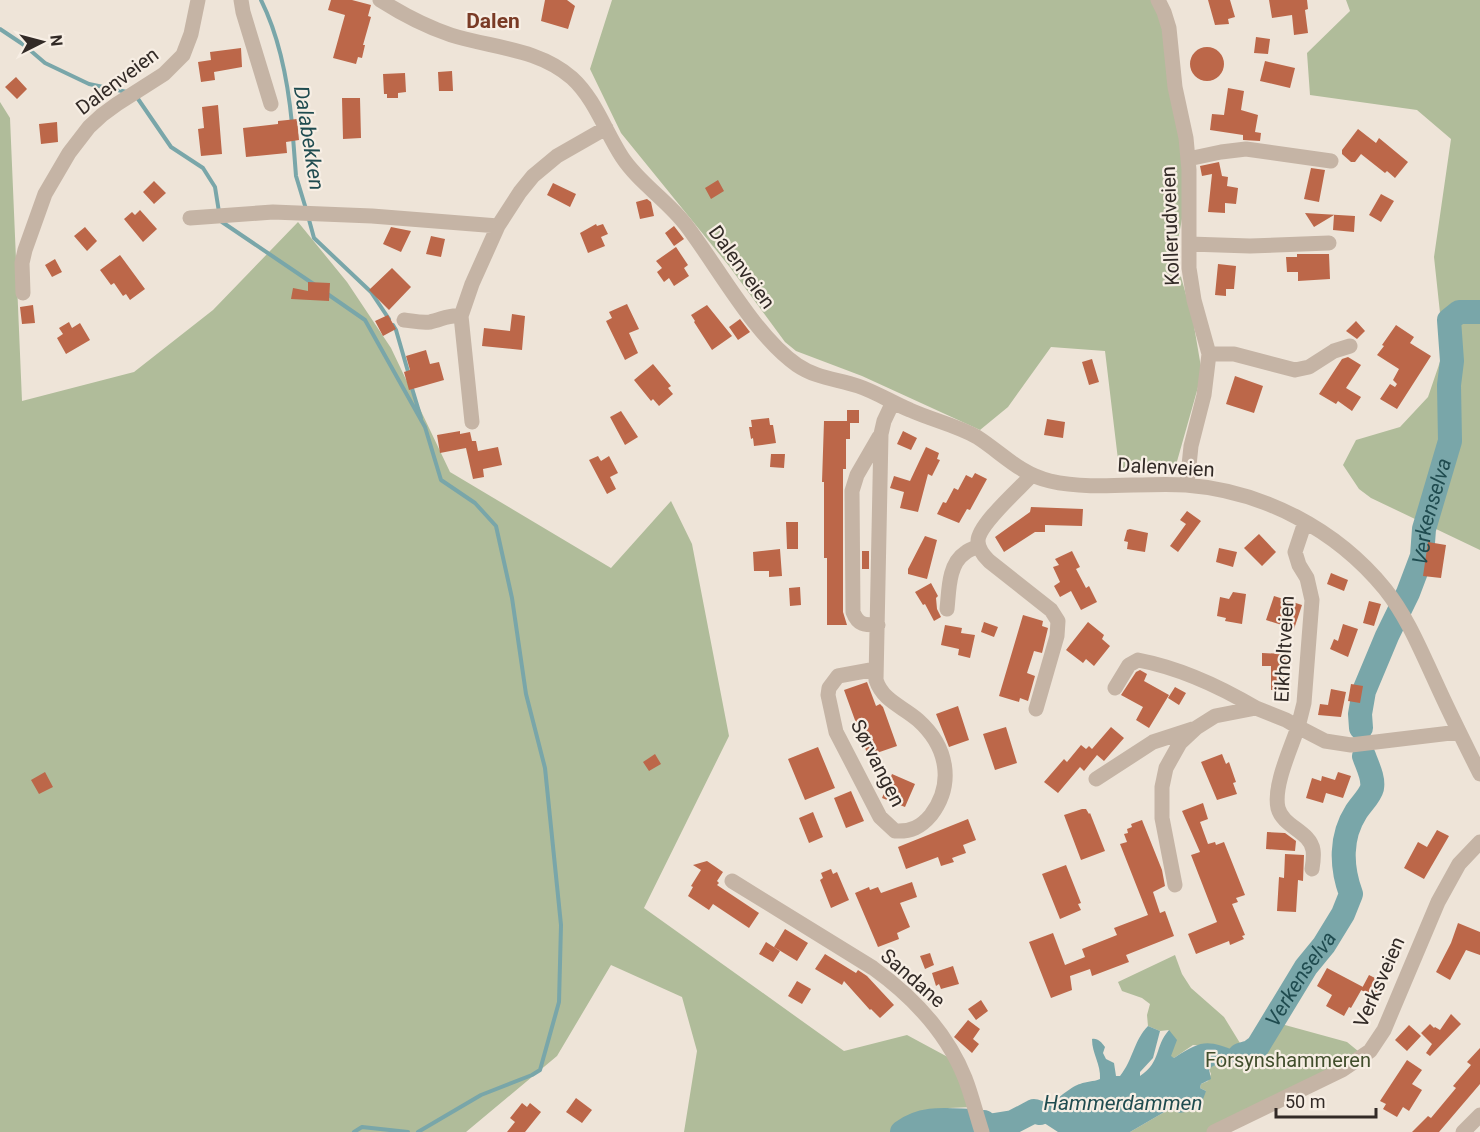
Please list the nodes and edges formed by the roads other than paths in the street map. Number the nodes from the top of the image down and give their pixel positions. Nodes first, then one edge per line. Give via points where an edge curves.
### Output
1 (198, 0) edge
2 (241, 0) edge
3 (380, 0) edge
4 (1158, 0) edge
5 (271, 104) dead end
6 (606, 128) junction
7 (1188, 159) junction
8 (1331, 161) dead end
9 (190, 218) dead end
10 (498, 226) junction
11 (1329, 243) dead end
12 (1189, 244) junction
13 (23, 293) dead end
14 (461, 316) junction
15 (404, 320) dead end
16 (1350, 346) dead end
17 (1209, 354) junction
18 (893, 402) junction
19 (472, 422) dead end
20 (881, 434) junction
21 (1031, 476) junction
22 (1187, 485) junction
23 (1305, 522) junction
24 (978, 547) junction
25 (947, 609) dead end
26 (878, 625) junction
27 (876, 669) junction
28 (1115, 688) dead end
29 (1256, 708) junction
30 (1036, 709) dead end
31 (1298, 727) junction
32 (1196, 728) junction
33 (1459, 732) junction
34 (1480, 774) edge
35 (1096, 779) dead end
36 (1480, 842) edge
37 (1312, 869) dead end
38 (732, 881) dead end
39 (1175, 885) dead end
40 (1480, 1115) edge
41 (982, 1132) edge
42 (1214, 1132) edge
43 (1463, 1132) edge

1 - 13 street, Dalenveien via 183,55 164,74 102,115 69,153 45,194 25,250
2 - 5 street
3 - 6 street, Dalenveien via 448,34 531,55 562,71 579,86
4 - 7 street, Kollerudveien via 1169,28
6 - 10 street via 546,164 520,192
6 - 18 street, Dalenveien via 624,161 667,202 754,321 783,354 810,373 857,386
7 - 8 street via 1246,149
7 - 12 street, Kollerudveien
9 - 10 street via 273,212
10 - 14 street
11 - 12 street
12 - 17 street, Kollerudveien via 1194,300
14 - 15 street via 429,322
14 - 19 street
16 - 17 street via 1295,370 1234,354
17 - 22 street, Kollerudveien
18 - 20 street, Sørvangen
18 - 21 street, Dalenveien via 971,434
20 - 26 street, Sørvangen
20 - 26 street via 852,491 853,612 862,625
21 - 22 street, Dalenveien via 1084,486
21 - 24 street via 983,528
22 - 23 street, Dalenveien via 1274,504
23 - 31 street, Eikholtveien via 1295,552 1312,600 1304,703
23 - 33 street, Dalenveien via 1358,561 1395,603
24 - 25 street via 964,553 955,564
24 - 30 street via 1058,621
26 - 27 street, Sørvangen
27 - 27 street, Sørvangen via 876,680 884,696 919,721 931,734 943,759 945,790 918,828 909,831 895,831 880,817 832,719 828,695 834,681 845,674
28 - 29 street via 1129,665 1138,660 1200,679
29 - 31 street
29 - 32 street via 1215,716
31 - 33 street, Eikholtveien via 1325,741 1351,745
31 - 37 street via 1279,786 1278,808 1285,821 1300,831 1313,849
32 - 35 street via 1153,742
32 - 39 street via 1180,743 1166,768 1162,787 1162,818
33 - 34 street, Dalenveien
36 - 42 street, Verksveien via 1459,864 1438,902 1384,1029 1370,1052 1333,1075
38 - 41 street, Sandane via 890,980 940,1030 965,1078
40 - 43 street

